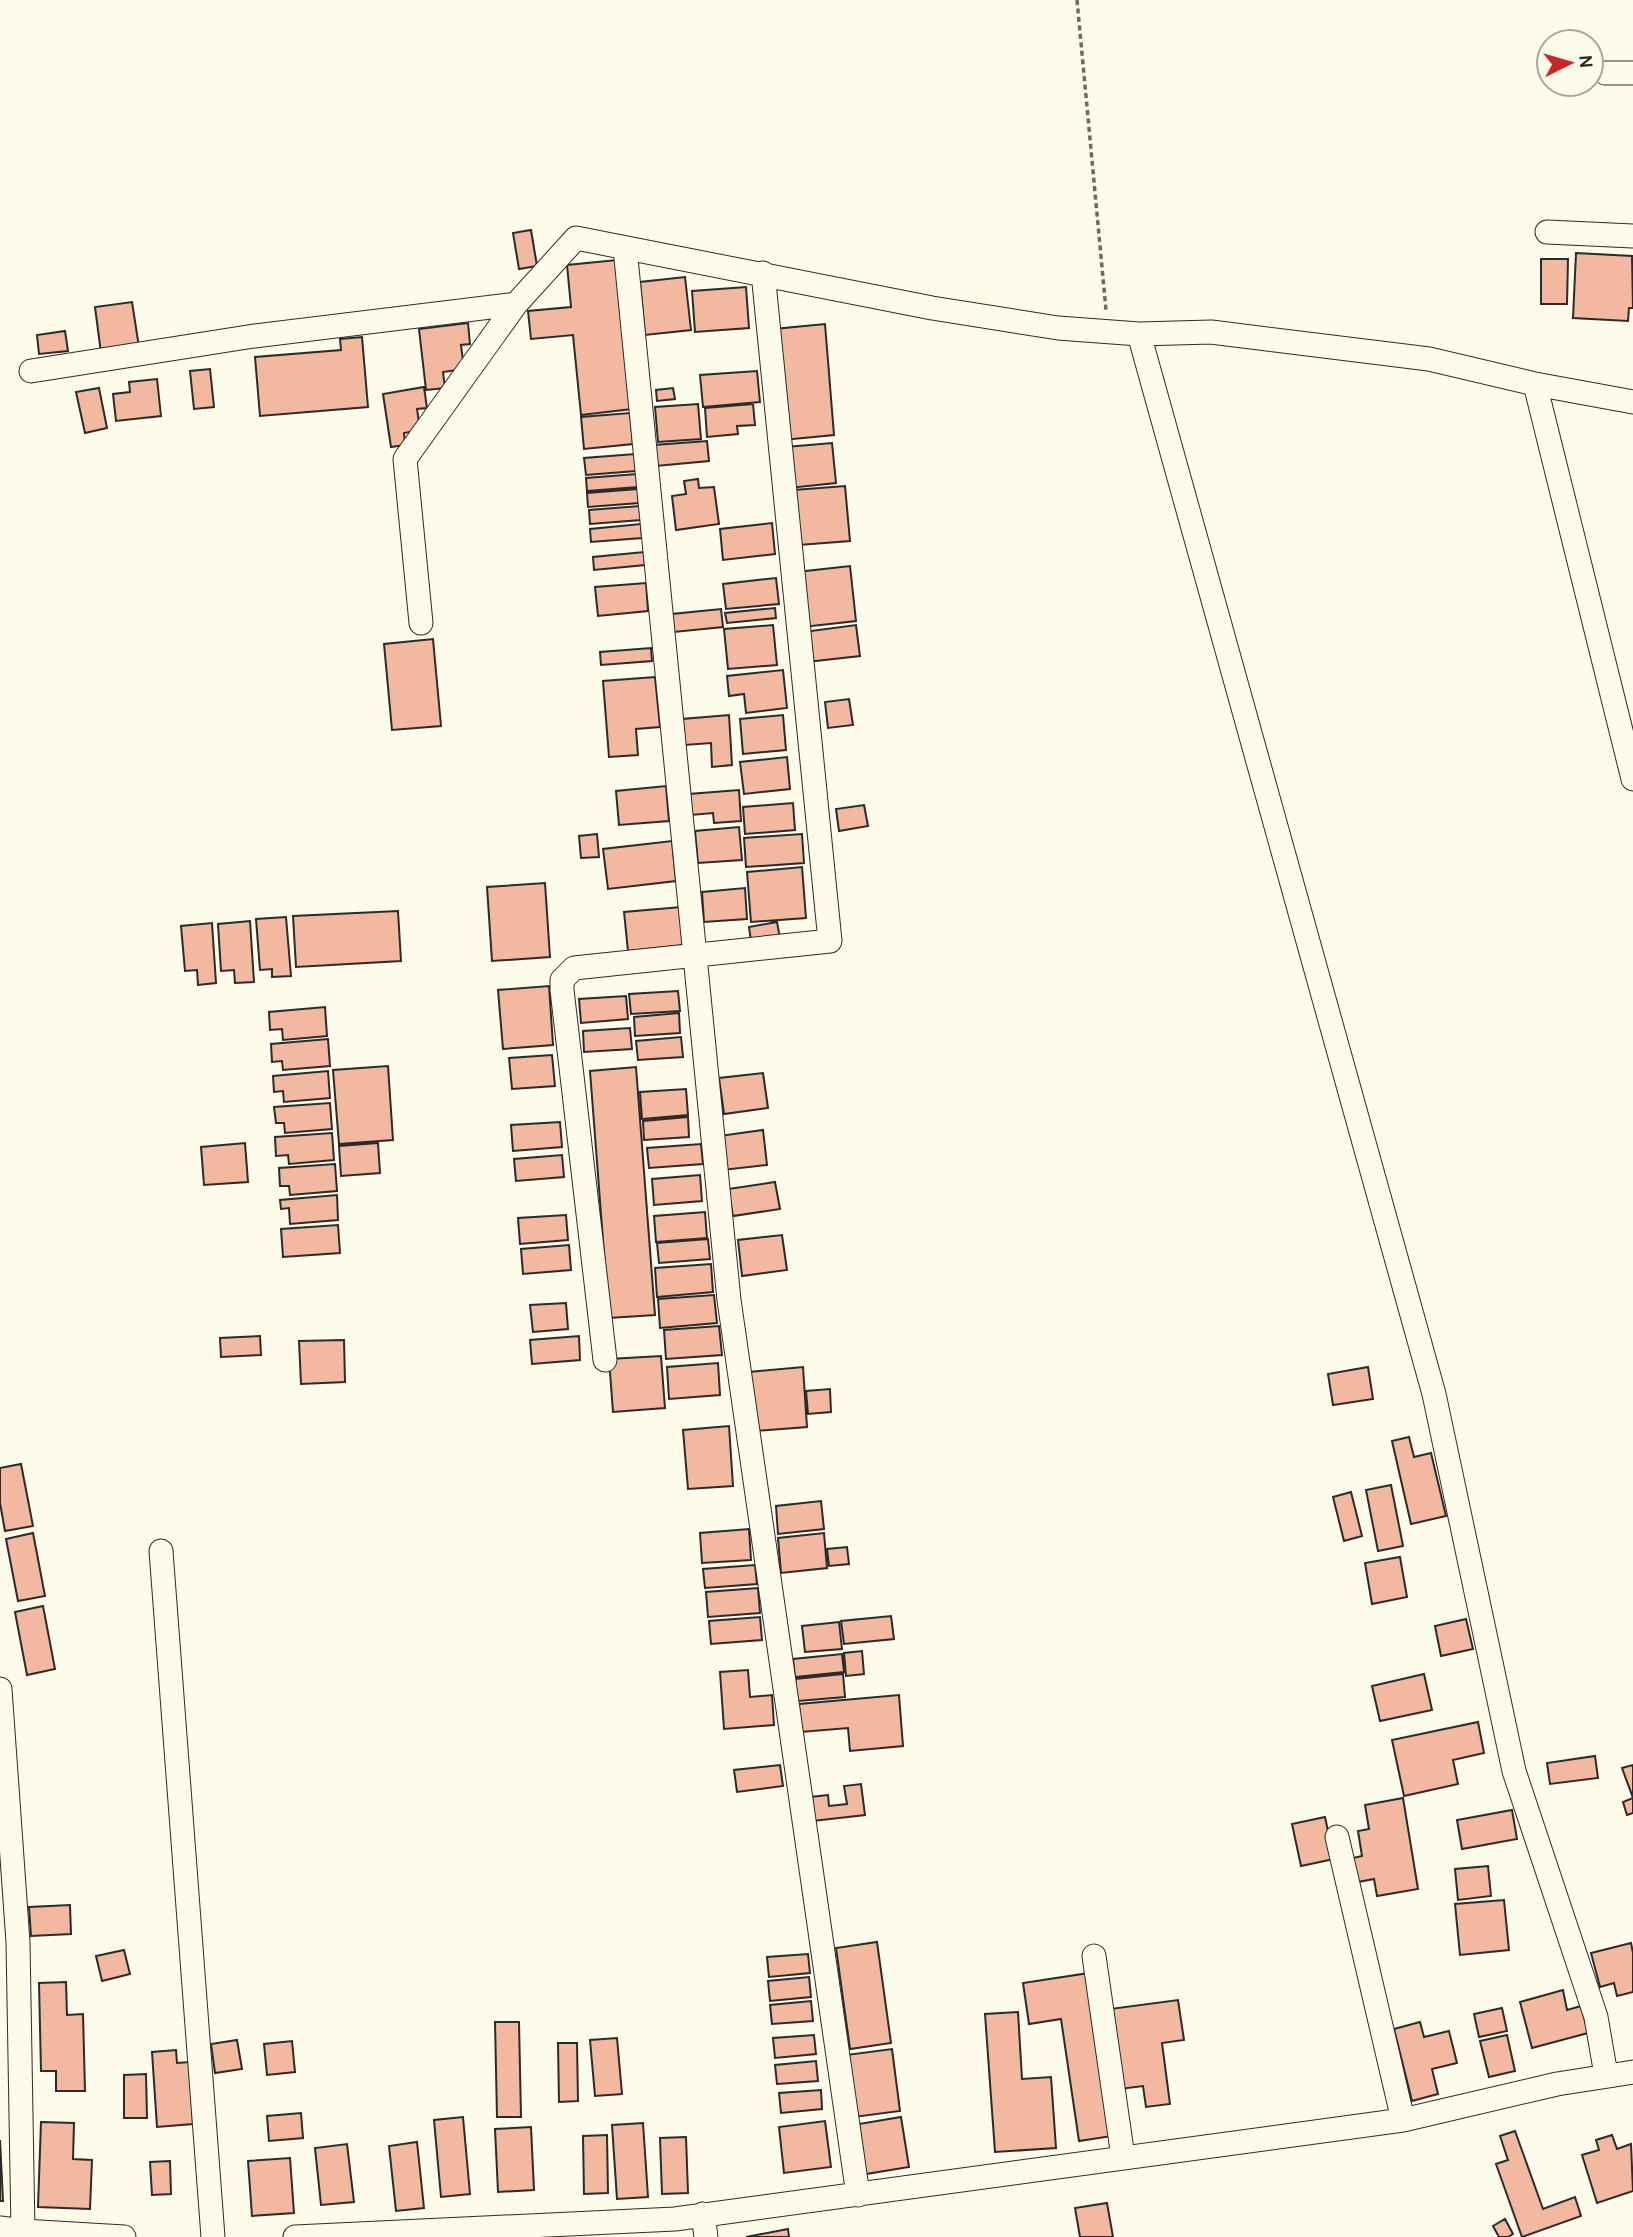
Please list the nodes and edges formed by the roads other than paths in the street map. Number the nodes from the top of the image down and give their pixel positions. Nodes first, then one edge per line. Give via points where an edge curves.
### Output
1 (1605, 73) dead end
2 (1633, 73) edge
3 (1547, 232) dead end
4 (1633, 236) edge
5 (625, 248) junction
6 (763, 273) junction
7 (516, 304) junction
8 (1139, 334) junction
9 (31, 371) dead end
10 (1535, 384) junction
11 (1633, 402) edge
12 (421, 623) dead end
13 (1633, 779) edge
14 (695, 957) junction
15 (605, 1360) dead end
16 (161, 1551) dead end
17 (0, 1689) edge
18 (1337, 1837) dead end
19 (1094, 1956) dead end
20 (1633, 2072) edge
21 (1606, 2075) junction
22 (1403, 2120) junction
23 (1123, 2157) junction
24 (858, 2195) junction
25 (704, 2226) edge
26 (0, 2228) edge
27 (23, 2231) junction
28 (124, 2237) edge
29 (213, 2237) edge
30 (295, 2237) edge

1 - 2 street
3 - 4 street
5 - 6 street
5 - 7 street via 576,238
5 - 14 street
6 - 8 street via 945,310 1058,328
6 - 14 street via 830,941
7 - 9 street via 254,336
7 - 12 street via 405,459
8 - 10 street via 1211,332 1429,359
8 - 21 street via 1434,1394 1514,1770 1595,2017
10 - 11 street
10 - 13 street
14 - 15 street via 574,968 562,980
14 - 24 street via 729,1300
16 - 29 street
17 - 27 street via 18,1942
18 - 22 street
19 - 23 street
20 - 21 street
21 - 22 street
22 - 23 street
23 - 24 street
24 - 25 street
25 - 30 street via 675,2219
26 - 27 street
27 - 28 street

